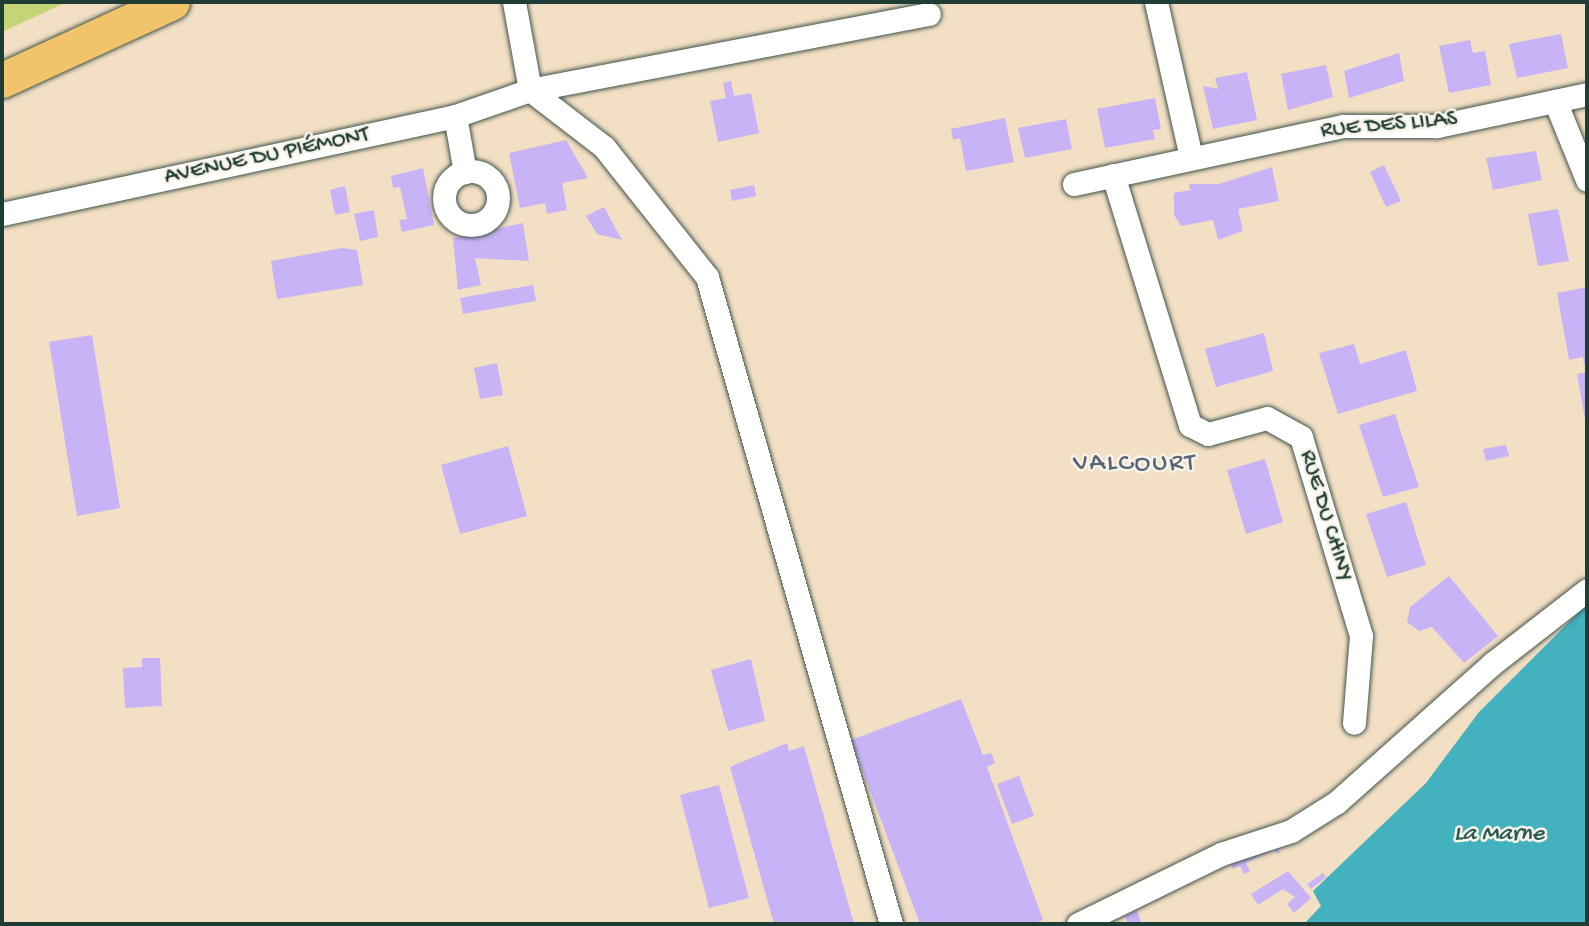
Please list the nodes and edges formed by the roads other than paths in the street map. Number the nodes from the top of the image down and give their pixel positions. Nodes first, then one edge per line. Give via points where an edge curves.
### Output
1 (172, 2) edge
2 (514, 2) edge
3 (1156, 2) edge
4 (929, 14) dead end
5 (2, 79) edge
6 (530, 90) junction
7 (1587, 94) edge
8 (1555, 101) junction
9 (455, 116) junction
10 (1191, 158) junction
11 (465, 172) dead end
12 (1113, 175) junction
13 (1587, 180) edge
14 (1074, 184) dead end
15 (2, 214) edge
16 (1587, 590) edge
17 (1354, 723) dead end
18 (891, 924) edge
19 (1078, 924) edge

1 - 5 main road
2 - 6 street
3 - 10 street
4 - 6 street, AVENUE DU PIÉMONT
6 - 9 street, AVENUE DU PIÉMONT
6 - 18 street via 604,147 707,277
7 - 8 street, RUE DES LILAS
8 - 10 street, RUE DES LILAS via 1437,126 1343,125
8 - 13 street
9 - 11 street
9 - 15 street, AVENUE DU PIÉMONT
10 - 12 street, RUE DES LILAS
12 - 14 street, RUE DES LILAS
12 - 17 street, RUE DU CHINY via 1189,425 1208,434 1267,418 1301,437 1361,636
16 - 19 street via 1493,663 1337,802 1291,831 1221,854

